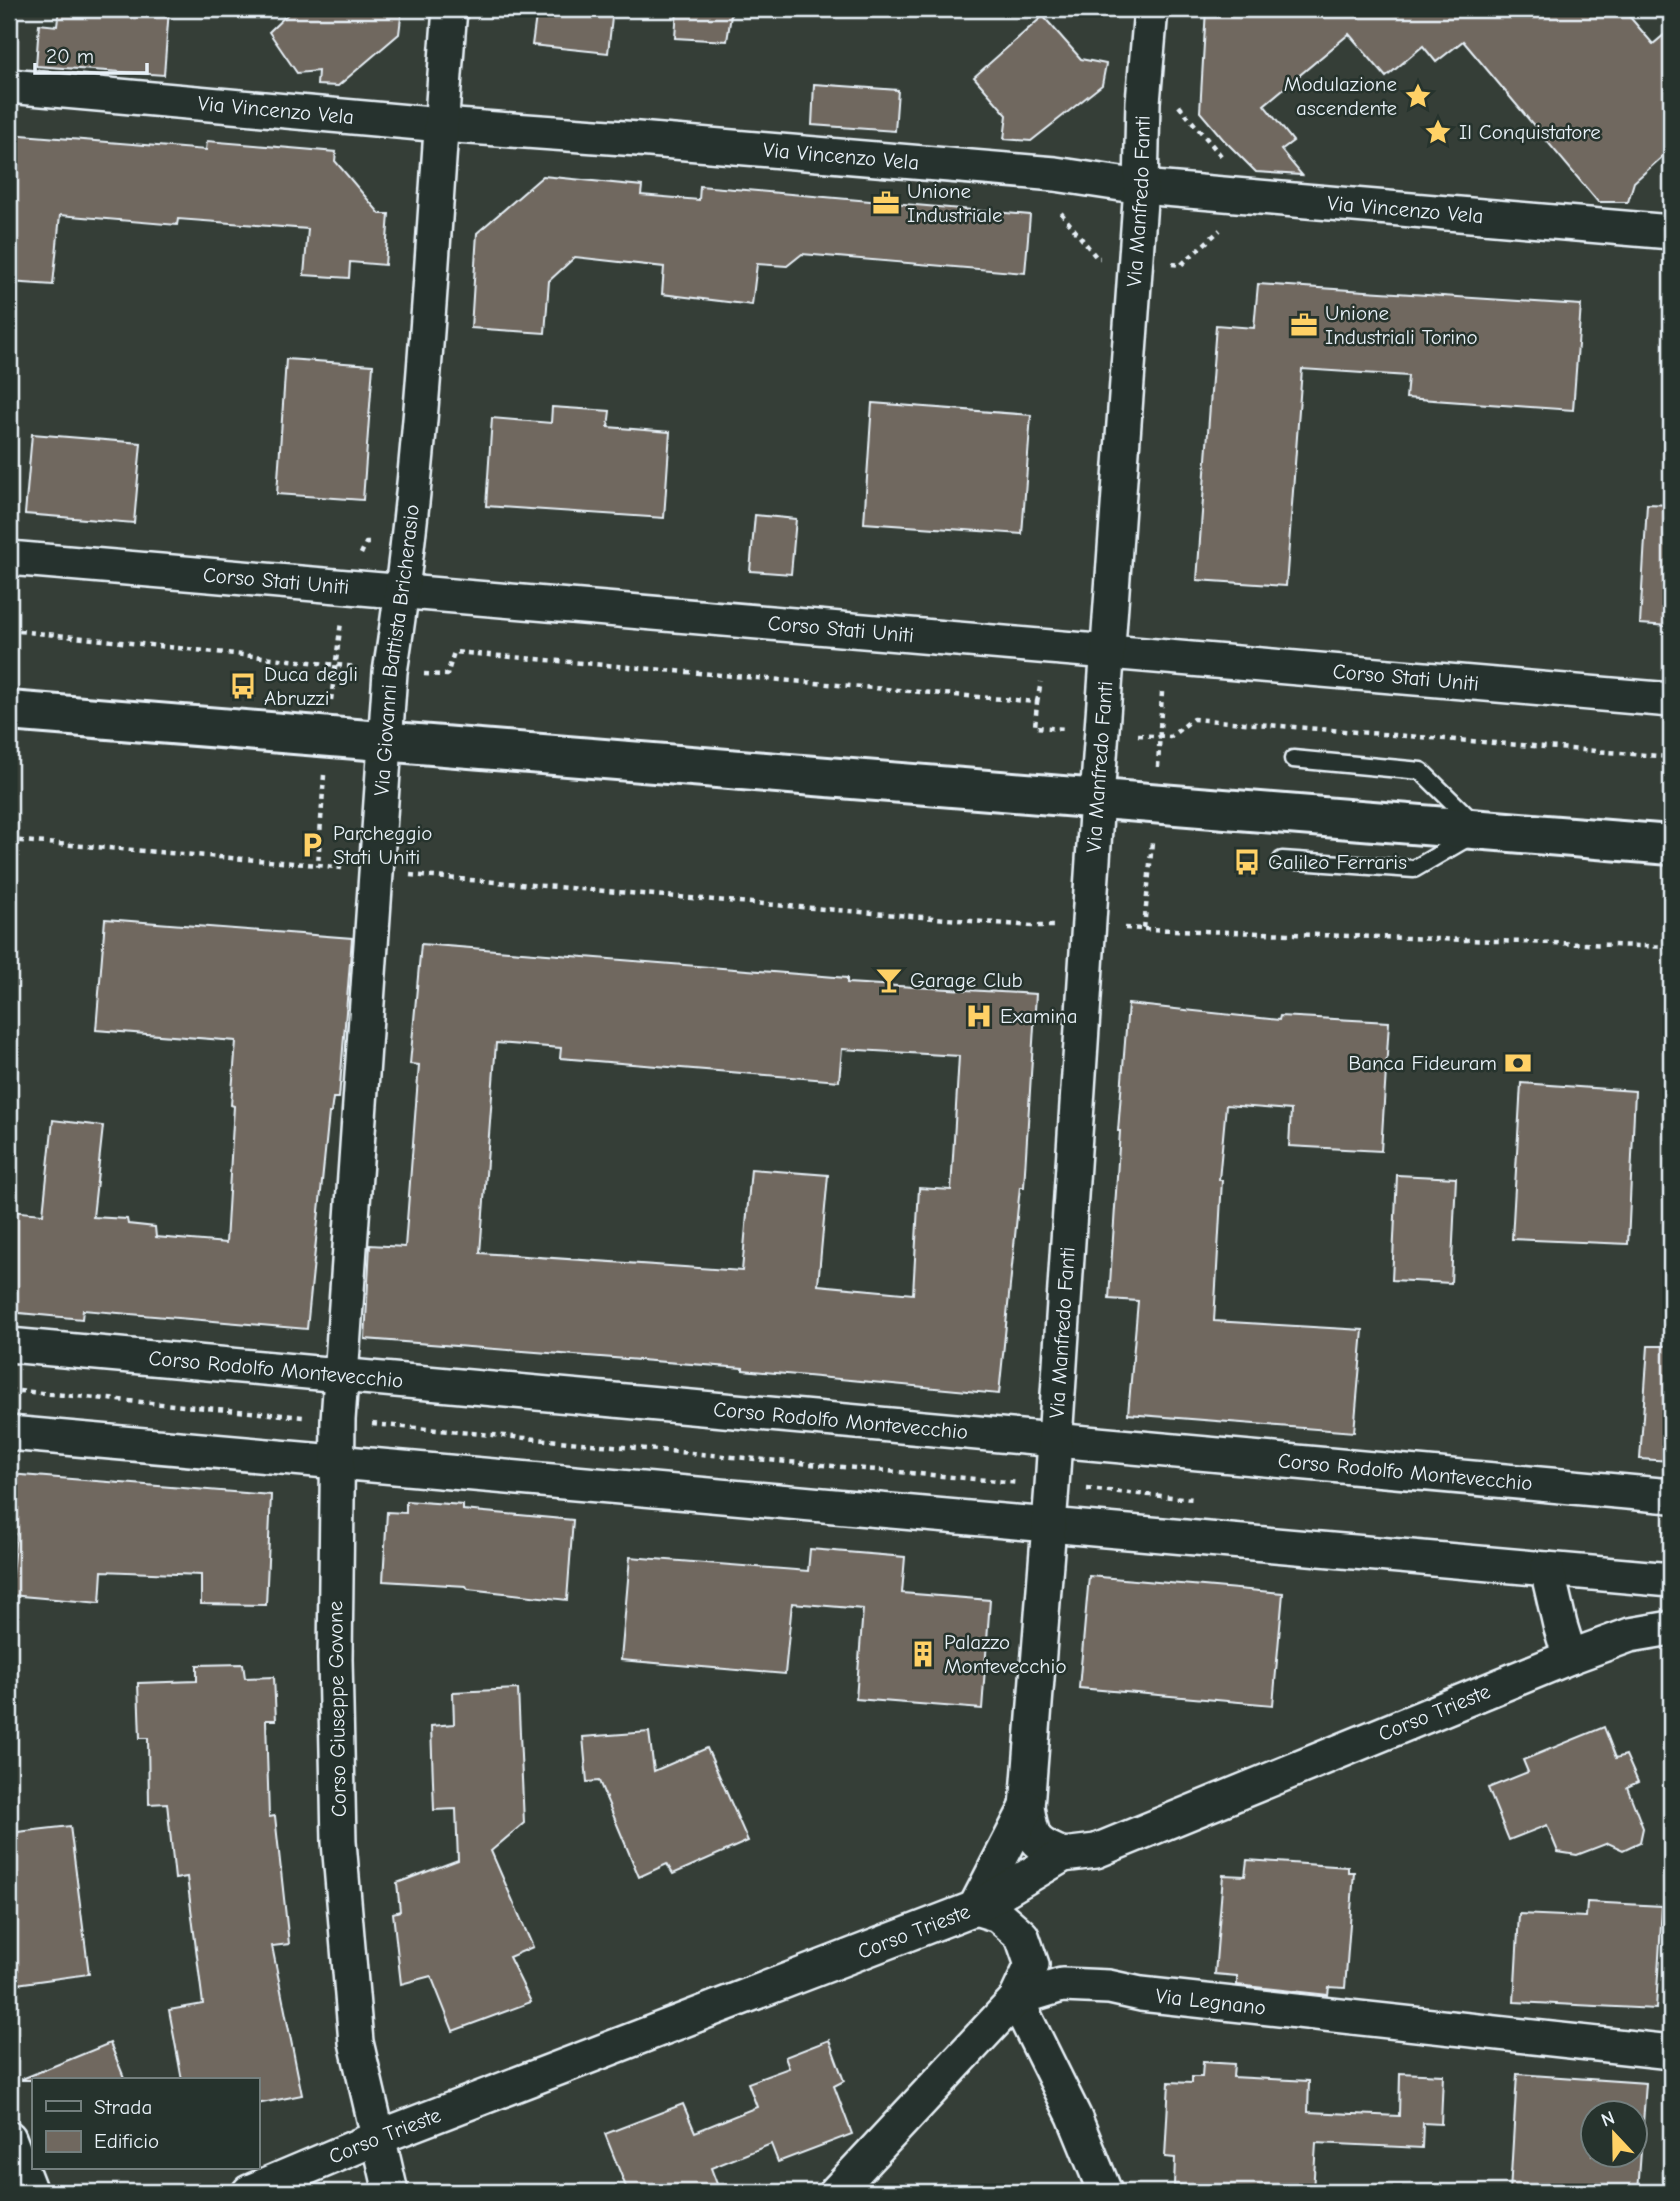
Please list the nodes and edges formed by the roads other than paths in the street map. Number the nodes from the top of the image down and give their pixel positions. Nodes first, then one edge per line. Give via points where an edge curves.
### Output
1 (450, 9) edge
2 (1151, 9) edge
3 (9, 86) edge
4 (442, 125) junction
5 (1141, 187) junction
6 (1671, 232) edge
7 (9, 558) edge
8 (403, 592) junction
9 (1107, 652) junction
10 (1671, 700) edge
11 (9, 711) edge
12 (386, 742) junction
13 (1293, 759) dead end
14 (1097, 799) junction
15 (1481, 830) junction
16 (1671, 845) edge
17 (1282, 860) dead end
18 (9, 1345) edge
19 (341, 1376) junction
20 (9, 1433) edge
21 (1055, 1441) junction
22 (336, 1461) junction
23 (1671, 1496) edge
24 (1048, 1525) junction
25 (1547, 1569) junction
26 (1671, 1580) edge
27 (1671, 1628) edge
28 (1570, 1657) junction
29 (1027, 1807) junction
30 (1063, 1855) junction
31 (975, 1908) junction
32 (1016, 1998) junction
33 (1671, 2052) edge
34 (9, 2138) edge
35 (377, 2138) junction
36 (27, 2185) edge
37 (249, 2192) edge
38 (391, 2192) edge
39 (836, 2192) edge
40 (1105, 2192) edge

1 - 4 street, Via Giovanni Battista Bricherasio
2 - 5 street, Via Manfredo Fanti
3 - 4 street, Via Vincenzo Vela
4 - 5 street, Via Vincenzo Vela via 1042,173
4 - 8 street, Via Giovanni Battista Bricherasio
5 - 6 street, Via Vincenzo Vela
5 - 9 street, Via Manfredo Fanti
7 - 8 street, Corso Stati Uniti
8 - 9 street, Corso Stati Uniti
8 - 12 street, Via Giovanni Battista Bricherasio via 390,672
9 - 10 street, Corso Stati Uniti
9 - 14 street, Via Manfredo Fanti
11 - 12 main road
12 - 14 main road
12 - 19 street, Via Giovanni Battista Bricherasio
13 - 15 lane via 1421,771
14 - 15 main road
14 - 21 street, Via Manfredo Fanti
15 - 16 main road
15 - 17 lane via 1414,869
18 - 19 street, Corso Rodolfo Montevecchio
19 - 21 street, Corso Rodolfo Montevecchio
19 - 22 street, Corso Giuseppe Govone
20 - 22 street
21 - 23 street, Corso Rodolfo Montevecchio
21 - 24 street, Via Manfredo Fanti
22 - 24 street
22 - 35 street, Corso Giuseppe Govone via 339,1842 356,2042
24 - 25 street
24 - 29 street, Via Manfredo Fanti
25 - 26 street
25 - 28 street
27 - 28 street, Corso Trieste via 1630,1635
28 - 30 street, Corso Trieste via 1096,1851
29 - 30 street via 1031,1832 1041,1845
29 - 31 street
30 - 31 street, Corso Trieste
31 - 32 street via 998,1914 1023,1936 1032,1965
31 - 35 street, Corso Trieste
32 - 33 street, Via Legnano via 1062,1986 1109,1987
32 - 39 street
32 - 40 street via 1074,2116
34 - 36 street
35 - 37 street, Corso Trieste
35 - 38 street, Corso Giuseppe Govone

